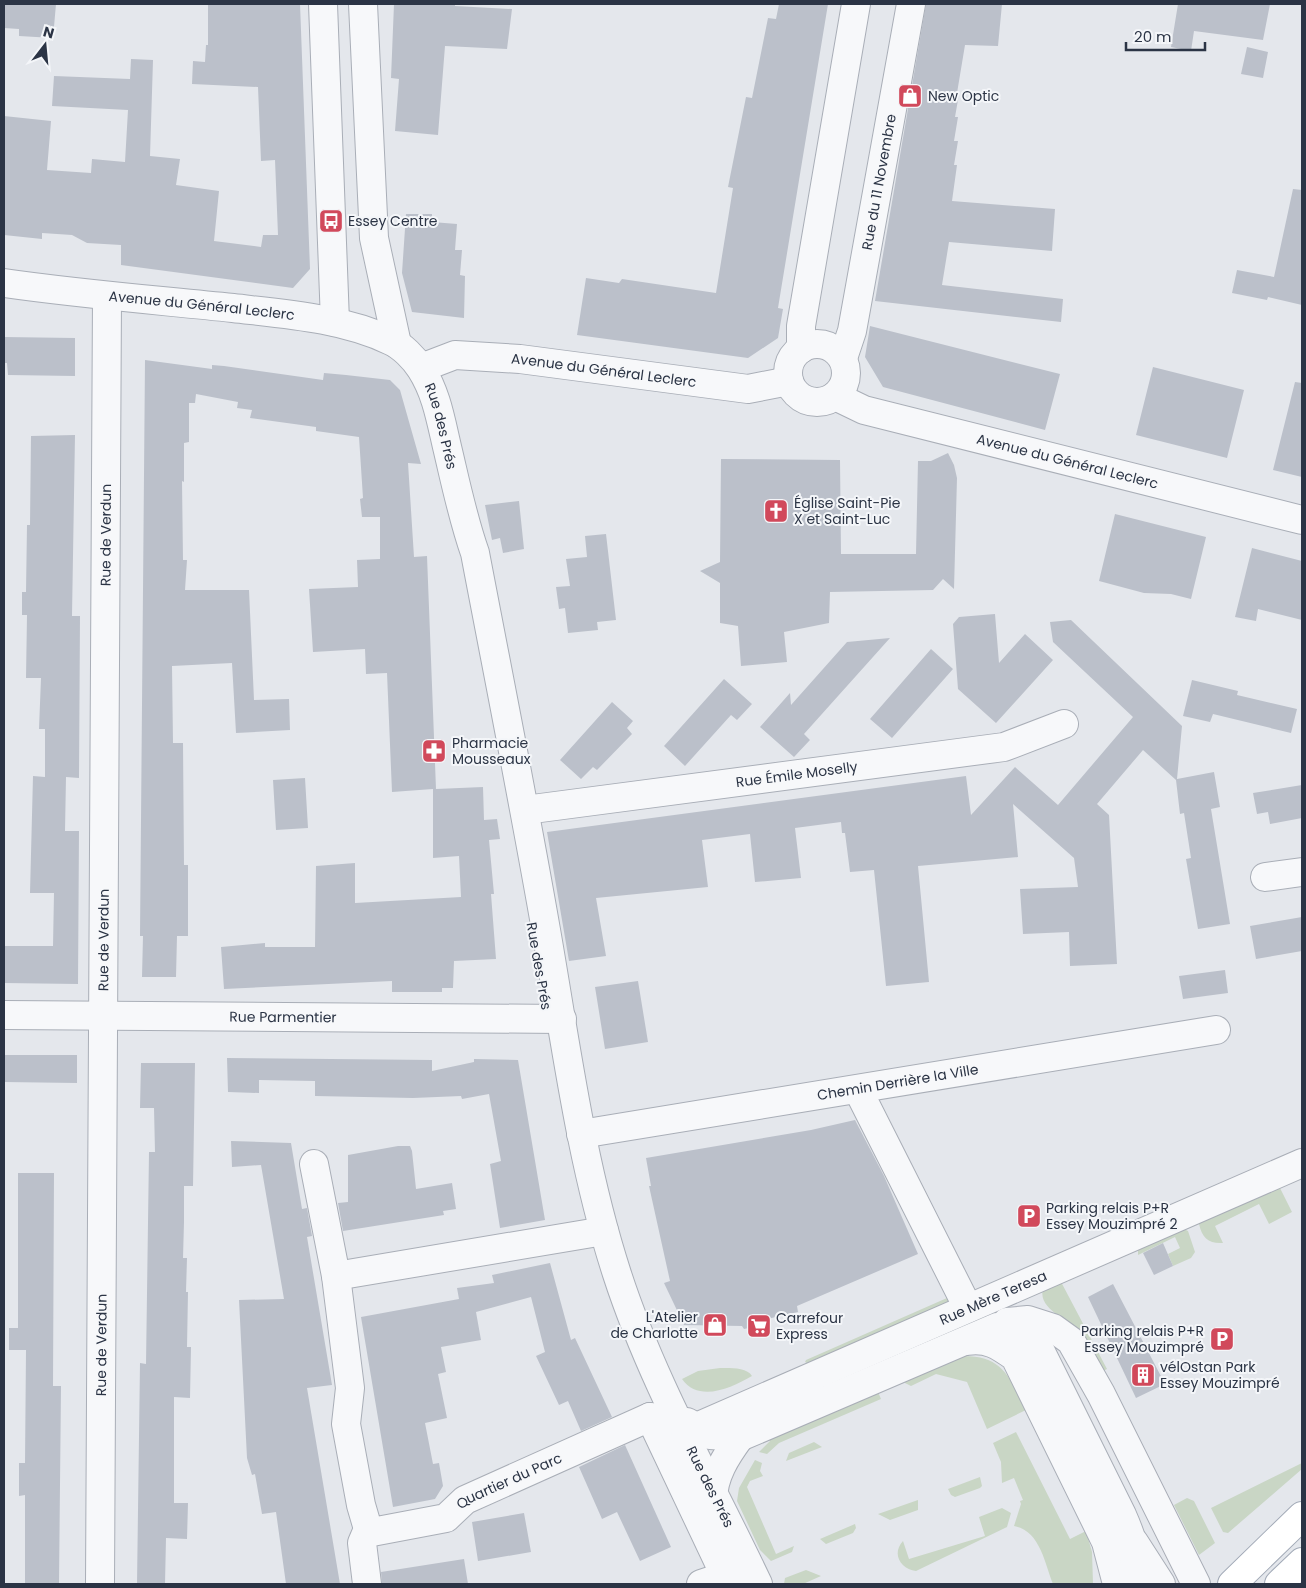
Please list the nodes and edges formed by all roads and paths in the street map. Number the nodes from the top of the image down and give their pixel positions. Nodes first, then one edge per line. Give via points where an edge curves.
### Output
1 (322, 4) edge
2 (363, 4) edge
3 (856, 4) edge
4 (911, 4) edge
5 (4, 283) edge
6 (108, 296) junction
7 (335, 322) junction
8 (397, 344) junction
9 (801, 349) junction
10 (843, 358) junction
11 (421, 368) junction
12 (789, 381) junction
13 (835, 396) junction
14 (1302, 520) edge
15 (464, 521) junction
16 (1064, 724) dead end
17 (525, 810) junction
18 (1302, 872) edge
19 (1265, 877) dead end
20 (4, 1015) edge
21 (102, 1016) junction
22 (555, 1019) junction
23 (1216, 1030) dead end
24 (858, 1090) junction
25 (581, 1134) junction
26 (1302, 1163) edge
27 (314, 1164) dead end
28 (598, 1232) junction
29 (336, 1276) junction
30 (968, 1308) junction
31 (997, 1327) junction
32 (962, 1342) junction
33 (660, 1402) junction
34 (740, 1437) junction
35 (684, 1445) junction
36 (713, 1488) junction
37 (1302, 1516) edge
38 (714, 1521) junction
39 (368, 1529) junction
40 (1134, 1542) junction
41 (1302, 1562) edge
42 (736, 1581) edge
43 (100, 1584) edge
44 (368, 1584) edge
45 (1116, 1584) edge
46 (1132, 1584) edge
47 (1161, 1584) edge
48 (1196, 1584) edge
49 (1232, 1584) edge
50 (1279, 1584) edge

1 - 7 street
2 - 8 street via 374,238
3 - 9 street via 801,326
4 - 10 street, Rue du 11 Novembre via 852,331
5 - 6 street, Avenue du Général Leclerc
6 - 7 street, Avenue du Général Leclerc
6 - 21 street, Rue de Verdun
7 - 8 street, Avenue du Général Leclerc
8 - 11 street, Rue des Prés
9 - 10 street via 814,344 827,346
9 - 12 street via 793,356 788,368
10 - 13 street via 846,375
11 - 12 street, Avenue du Général Leclerc via 455,355 520,360 748,389
11 - 15 street, Rue des Prés via 433,391
12 - 13 street via 803,399 824,402
13 - 14 street, Avenue du Général Leclerc via 864,410
15 - 17 street, Rue des Prés via 475,553
15 - 22 street, Rue des Prés via 462,553
16 - 17 street, Rue Émile Moselly via 1004,747
17 - 22 street, Rue des Prés
18 - 19 street
20 - 21 street, Rue Parmentier
21 - 22 street, Rue Parmentier
21 - 43 street, Rue de Verdun
22 - 25 street, Rue des Prés
22 - 28 street, Rue des Prés
23 - 24 street, Chemin Derrière la Ville
24 - 25 street, Chemin Derrière la Ville
24 - 30 street
25 - 28 street, Rue des Prés
26 - 30 street, Rue Mère Teresa
27 - 29 street
28 - 29 street
28 - 33 street, Rue des Prés via 631,1313
29 - 39 street via 350,1388 346,1424
30 - 35 street, Rue Mère Teresa
31 - 32 street
31 - 40 street via 1022,1331 1037,1344
31 - 48 street via 1012,1320 1028,1320 1054,1328 1071,1340
32 - 34 street
32 - 45 street via 981,1339 994,1342 1016,1357 1106,1542
33 - 35 street, Rue des Prés
33 - 35 street, Rue des Prés
33 - 39 street, Quartier du Parc via 465,1500 446,1518 372,1532
34 - 35 street via 710,1435
34 - 36 street via 725,1457
35 - 36 street, Rue des Prés
35 - 38 street, Rue des Prés
35 - 42 street, Rue des Prés
36 - 38 street
36 - 42 street, Rue des Prés
37 - 49 main road
38 - 42 street, Rue des Prés
39 - 44 street via 362,1543
40 - 46 street via 1136,1565
40 - 47 street
41 - 50 main road

